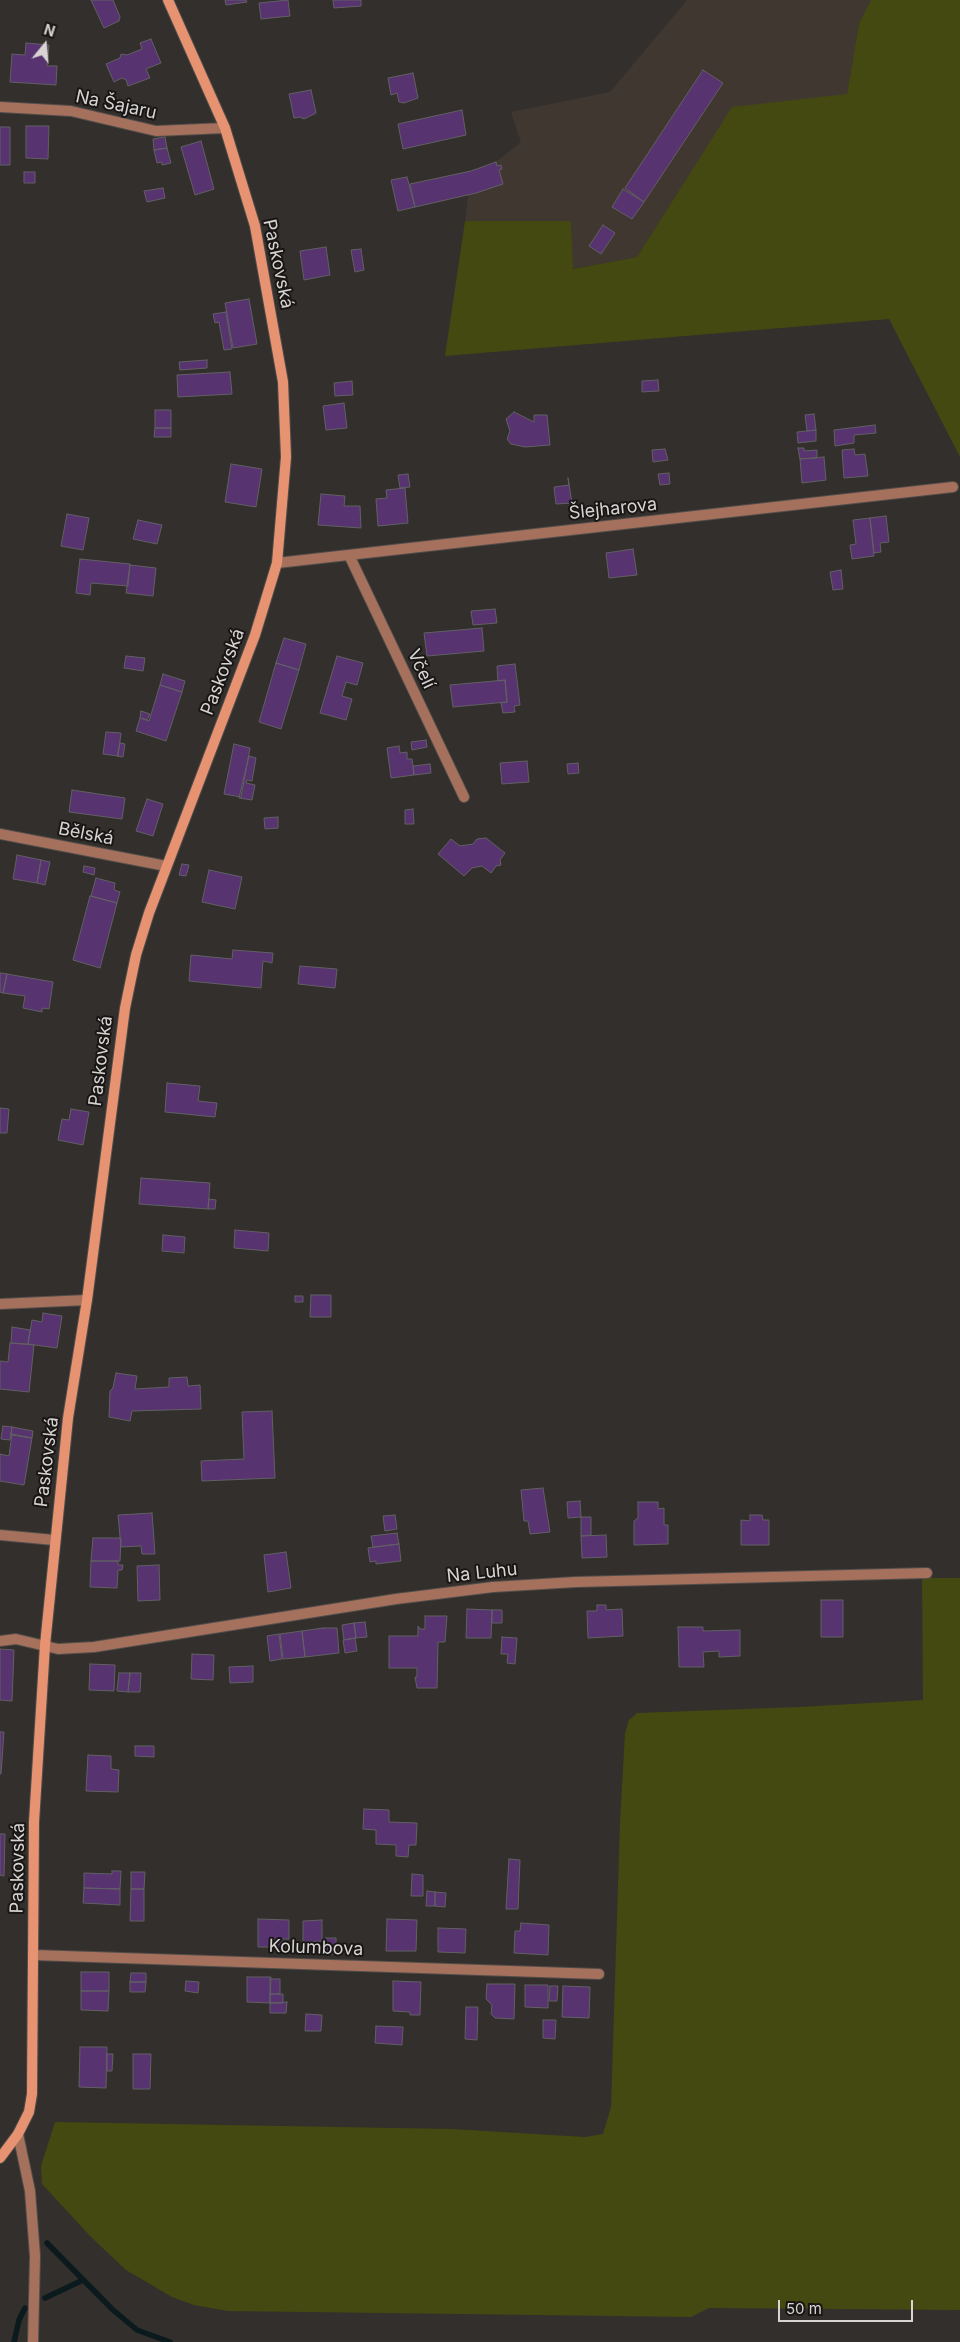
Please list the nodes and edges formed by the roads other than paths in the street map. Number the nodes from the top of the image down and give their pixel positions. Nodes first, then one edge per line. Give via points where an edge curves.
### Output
1 (168, 0) edge
2 (0, 107) edge
3 (225, 128) junction
4 (952, 487) dead end
5 (349, 555) junction
6 (277, 563) junction
7 (464, 797) dead end
8 (0, 834) edge
9 (166, 866) junction
10 (87, 1300) junction
11 (0, 1304) edge
12 (0, 1535) edge
13 (54, 1540) junction
14 (927, 1573) dead end
15 (0, 1641) edge
16 (45, 1645) junction
17 (33, 1955) junction
18 (599, 1974) dead end
19 (18, 2134) junction
20 (0, 2158) edge
21 (33, 2342) edge

1 - 3 street, Paskovská
2 - 3 street, Na Šajaru via 71,111 156,132
3 - 6 street, Paskovská via 255,226 283,382 286,457
4 - 5 street, Šlejharova
5 - 6 street, Šlejharova
5 - 7 street, Včelí
6 - 9 street, Paskovská via 255,635
8 - 9 street, Bělská
9 - 10 street, Paskovská via 136,955 125,1008
10 - 11 street
10 - 13 street, Paskovská via 68,1418
12 - 13 street
13 - 16 street, Paskovská
14 - 16 street, Na Luhu via 493,1587 94,1646 58,1649
15 - 16 street, Na Luhu via 16,1639
16 - 17 street, Paskovská via 34,1822
17 - 18 street, Kolumbova
17 - 19 street, Paskovská via 32,2094 29,2112
19 - 20 street, Paskovská
19 - 21 street via 30,2191 34,2244

